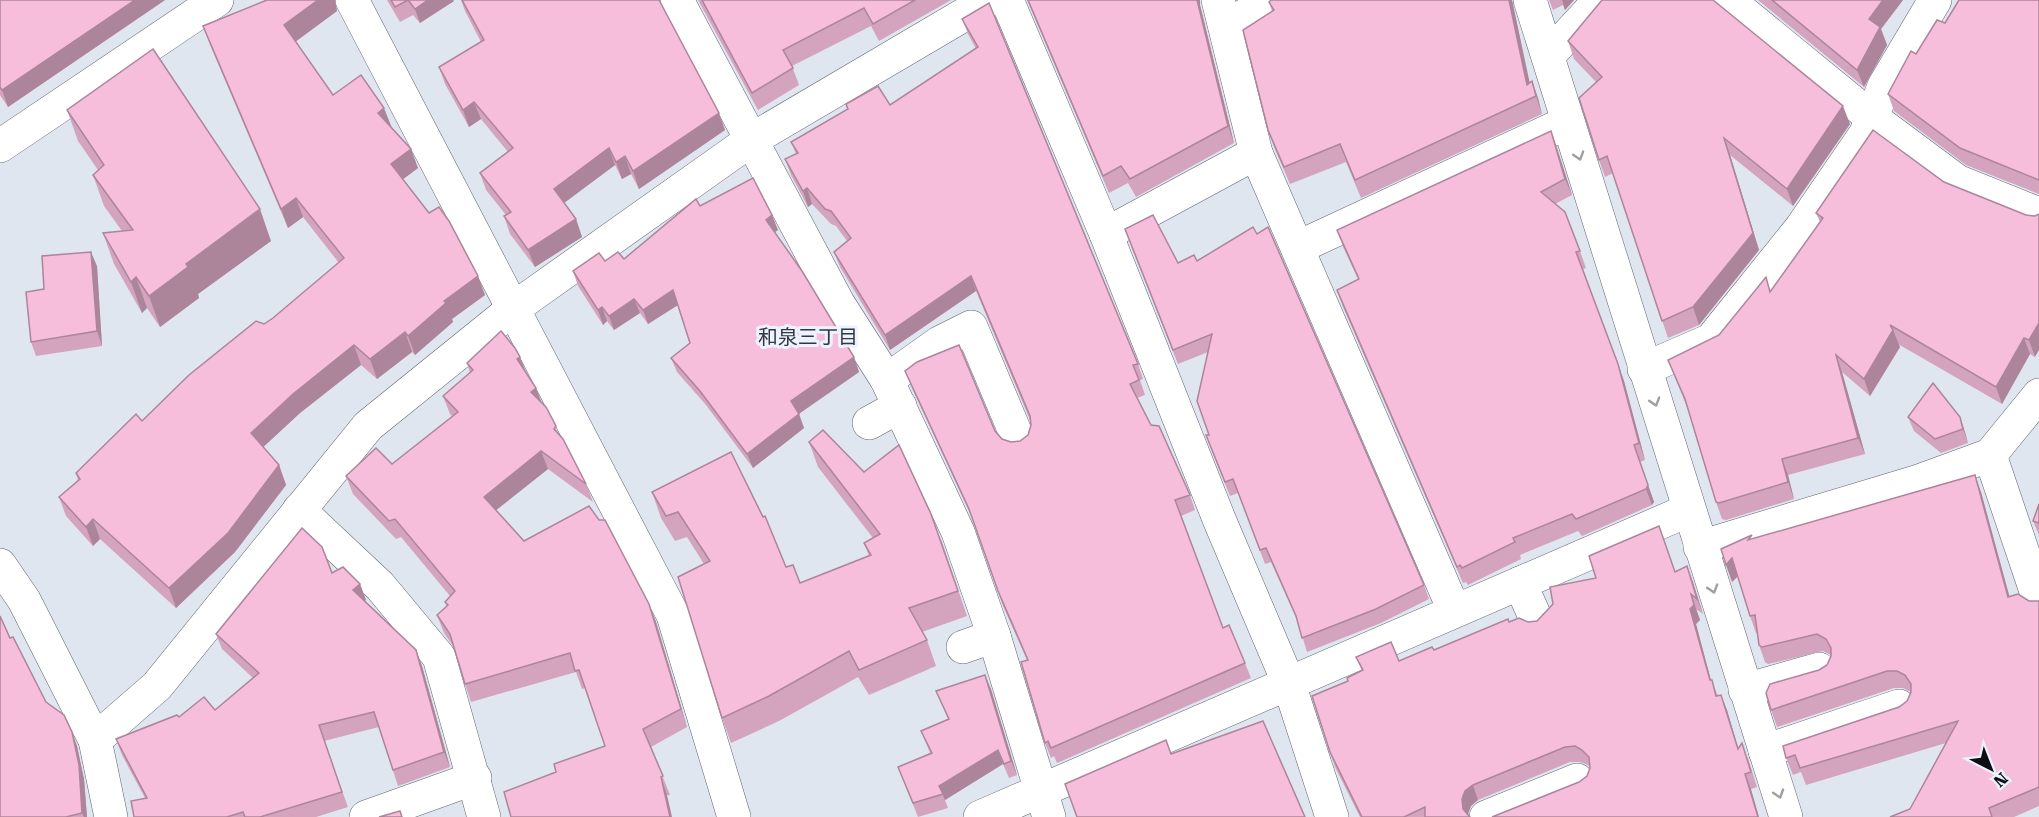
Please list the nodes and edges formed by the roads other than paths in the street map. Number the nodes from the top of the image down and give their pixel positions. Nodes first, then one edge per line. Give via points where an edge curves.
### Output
1 (217, 0) edge
2 (352, 0) edge
3 (677, 0) edge
4 (988, 0) edge
5 (1007, 0) edge
6 (1271, 0) edge
7 (1530, 0) edge
8 (1600, 0) edge
9 (1728, 0) edge
10 (1935, 0) edge
11 (1221, 13) edge
12 (1548, 56) junction
13 (1871, 117) junction
14 (1568, 122) junction
15 (751, 140) junction
16 (0, 146) edge
17 (1256, 153) junction
18 (2039, 214) edge
19 (1106, 234) junction
20 (1299, 247) junction
21 (514, 308) junction
22 (1644, 369) junction
23 (893, 393) junction
24 (2039, 395) edge
25 (869, 423) dead end
26 (1018, 439) edge
27 (1990, 455) junction
28 (299, 510) junction
29 (1689, 510) junction
30 (1700, 547) junction
31 (0, 565) edge
32 (1520, 583) junction
33 (2039, 600) edge
34 (1454, 610) junction
35 (1536, 620) edge
36 (994, 636) junction
37 (963, 647) dead end
38 (1819, 669) edge
39 (1289, 684) junction
40 (1745, 690) junction
41 (1899, 706) edge
42 (95, 740) junction
43 (1765, 751) junction
44 (475, 778) junction
45 (1577, 780) edge
46 (1045, 804) edge
47 (111, 817) edge
48 (366, 817) edge
49 (484, 817) edge
50 (734, 817) edge
51 (980, 817) edge
52 (1332, 817) edge
53 (1486, 817) edge
54 (1786, 817) edge

1 - 16 street
2 - 21 street
3 - 15 street
4 - 15 street
5 - 19 street
6 - 11 street
7 - 12 street
8 - 12 street
9 - 13 street
10 - 13 street via 1884,86
11 - 17 street
12 - 14 street
13 - 18 street via 1957,182
13 - 22 street via 1866,133 1801,228 1711,340
14 - 20 street
14 -> 22 street
15 - 21 street
15 - 23 street via 838,303
17 - 19 street
17 - 20 street
19 - 39 street via 1218,519
20 - 34 street via 1308,301
21 - 28 street via 368,426
21 - 50 street via 673,615
22 -> 29 street
23 - 25 street
23 - 26 street via 939,343 971,327
23 - 36 street via 958,532
24 - 27 street
27 - 30 street via 1919,481
27 - 33 street
28 - 42 street via 157,686
28 - 44 street via 380,586 439,657
29 - 30 street
29 - 32 street
30 -> 40 street
31 - 42 street via 24,600
32 - 34 street
32 - 35 street
34 - 39 street
36 - 37 street
36 - 46 street
38 - 40 street
39 - 46 street
39 - 52 street
40 - 43 street
41 - 43 street
42 - 47 street
43 -> 54 street
44 - 48 street
44 - 49 street
45 - 53 street
46 - 51 street

